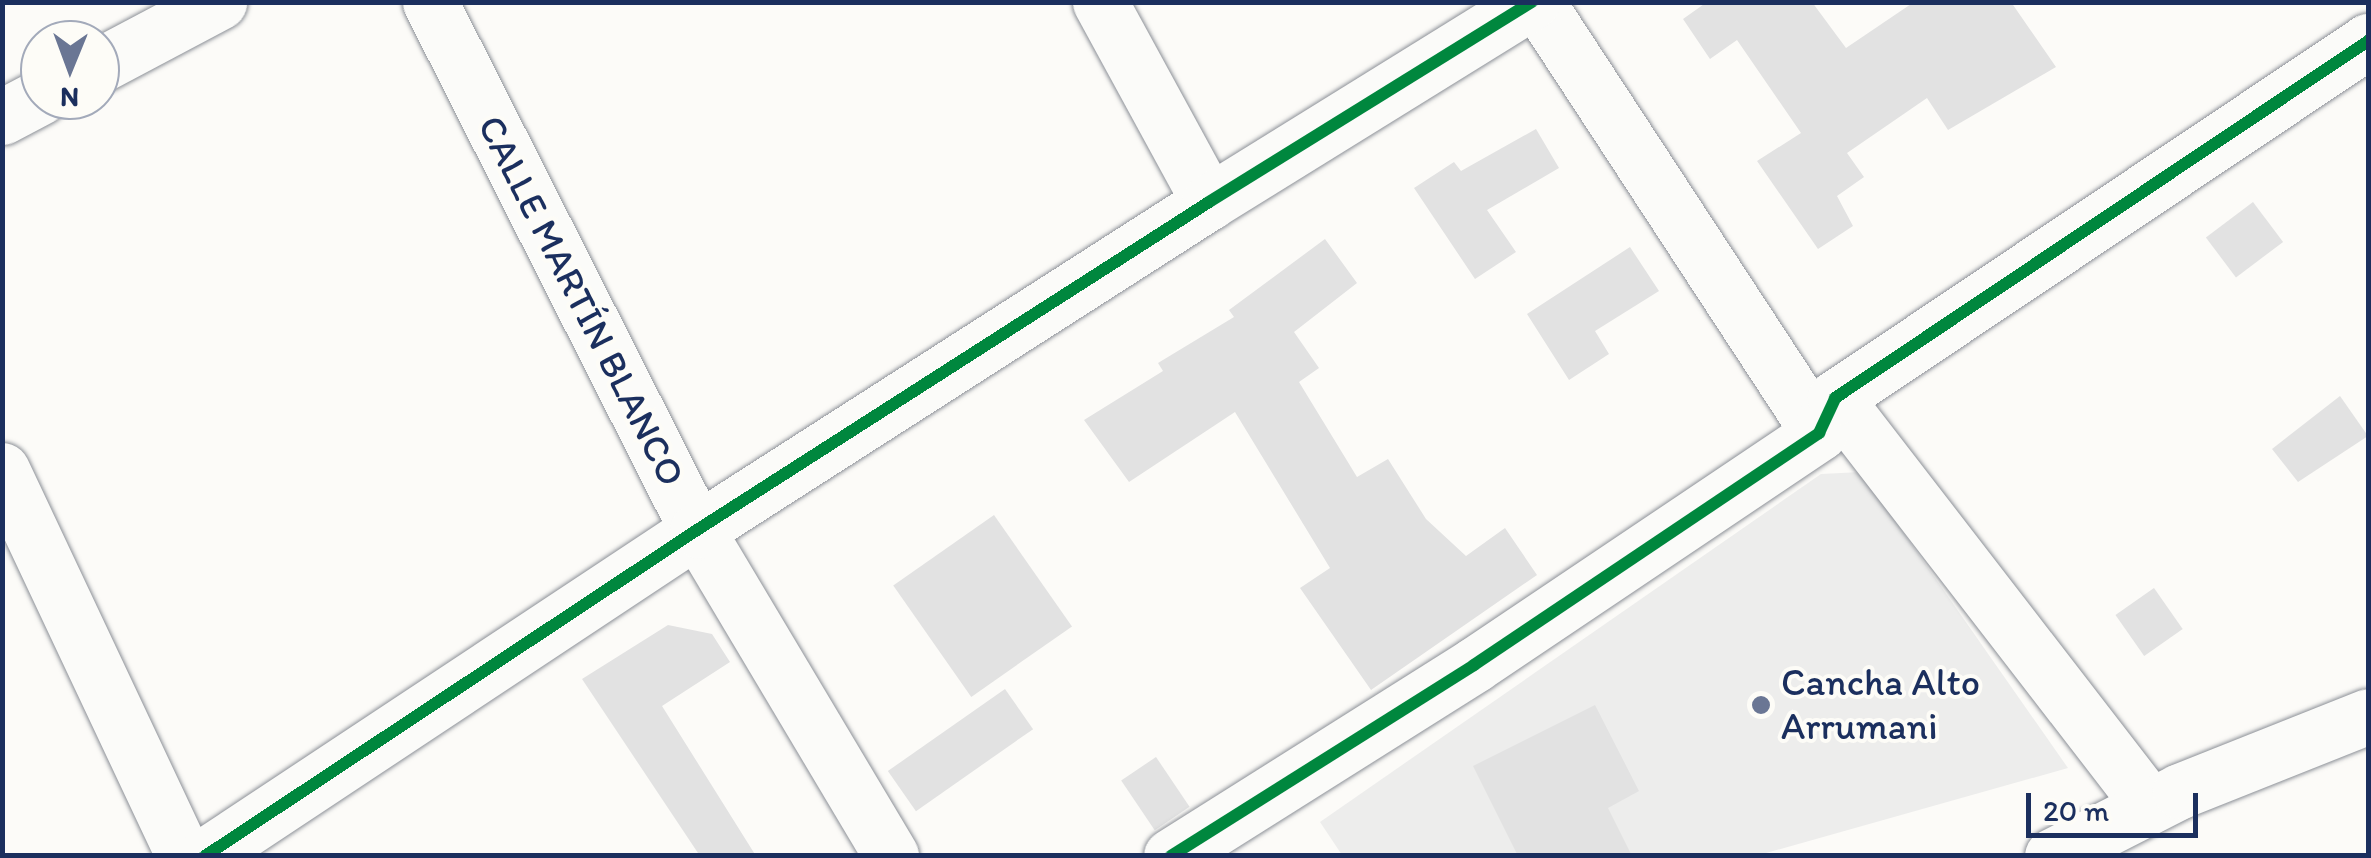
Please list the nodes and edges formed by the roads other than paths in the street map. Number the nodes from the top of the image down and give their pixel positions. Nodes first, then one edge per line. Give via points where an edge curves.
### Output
1 (430, 2) edge
2 (1100, 2) edge
3 (1534, 2) edge
4 (208, 5) edge
5 (2365, 52) edge
6 (120, 54) edge
7 (1209, 202) junction
8 (1827, 416) junction
9 (2, 470) edge
10 (697, 530) junction
11 (2368, 716) edge
12 (2139, 828) edge
13 (184, 856) edge
14 (206, 856) edge
15 (891, 856) edge
16 (1171, 856) edge
17 (2052, 856) edge

1 - 10 street, CALLE MARTÍN BLANCO
2 - 7 street
3 - 7 street
3 - 8 street
4 - 6 street
5 - 8 street
7 - 10 street
8 - 12 street
8 - 16 street via 1474,664
9 - 13 street
10 - 14 street
10 - 15 street, CALLE MARTÍN BLANCO
11 - 12 street
12 - 17 street

